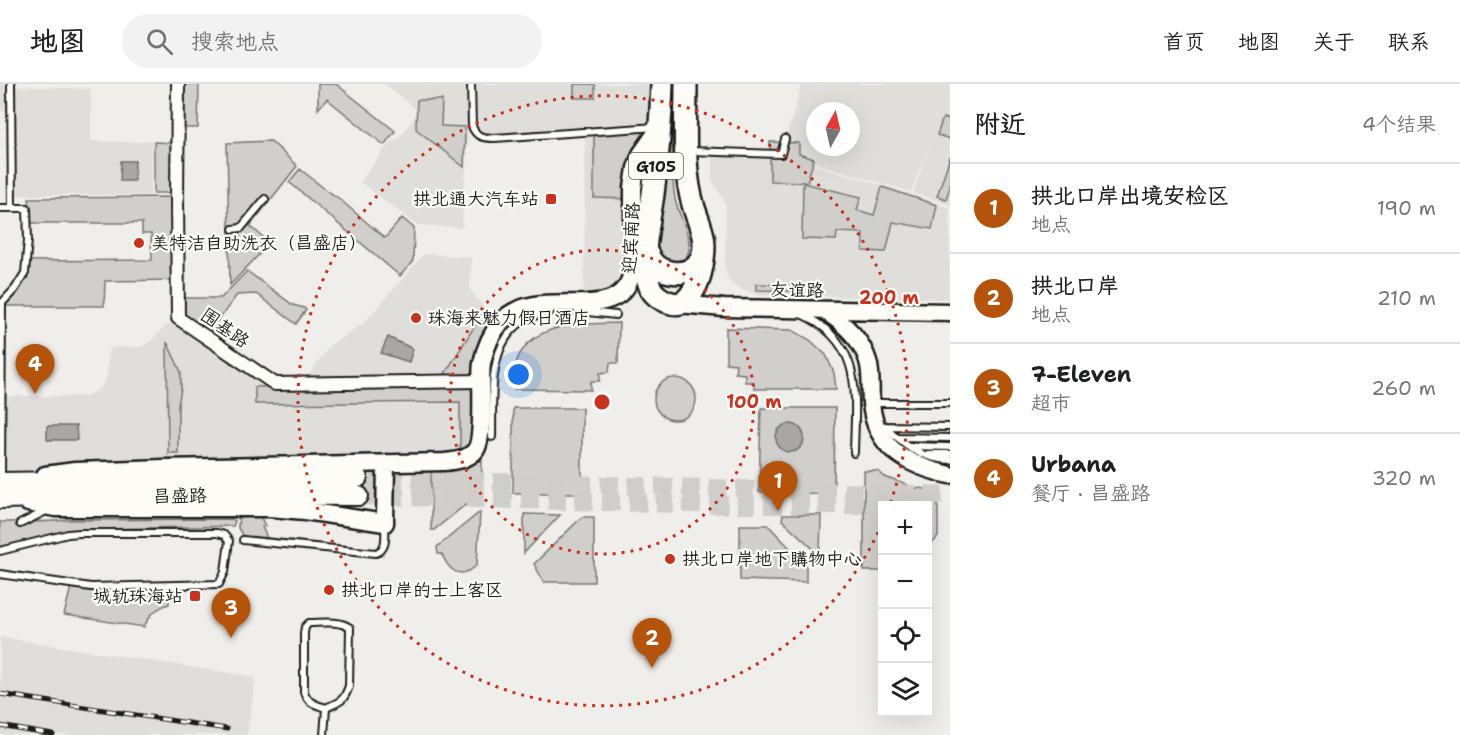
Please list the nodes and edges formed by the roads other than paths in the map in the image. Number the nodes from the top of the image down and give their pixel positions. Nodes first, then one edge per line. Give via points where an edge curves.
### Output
1 (11, 84) edge
2 (178, 84) edge
3 (471, 84) edge
4 (662, 84) edge
5 (686, 84) edge
6 (660, 127) junction
7 (785, 139) dead end
8 (687, 151) junction
9 (265, 199) dead end
10 (0, 208) edge
11 (12, 208) junction
12 (233, 229) dead end
13 (645, 248) junction
14 (703, 253) junction
15 (1, 302) edge
16 (679, 304) junction
17 (790, 309) junction
18 (822, 310) junction
19 (553, 311) dead end
20 (576, 311) dead end
21 (950, 312) edge
22 (616, 315) dead end
23 (481, 381) junction
24 (871, 403) junction
25 (950, 403) edge
26 (880, 426) junction
27 (950, 427) edge
28 (896, 437) junction
29 (492, 438) dead end
30 (950, 438) edge
31 (907, 446) junction
32 (950, 447) edge
33 (854, 453) dead end
34 (924, 454) junction
35 (950, 454) edge
36 (950, 460) edge
37 (386, 463) junction
38 (950, 475) edge
39 (359, 488) tunnel mouth
40 (3, 489) edge
41 (56, 508) junction
42 (20, 524) dead end
43 (385, 524) junction
44 (243, 540) dead end
45 (0, 551) edge
46 (0, 574) edge
47 (326, 708) junction
48 (324, 735) edge

1 - 11 lane
2 - 23 street, 围基路 via 178,318 275,384
3 - 6 lane via 472,126 474,132 485,138
4 - 6 highway, 迎宾南路 / G105
5 - 8 highway, G105
6 - 13 highway, 迎宾南路 / G105
6 - 23 street, 迎宾南路 via 636,168 633,268 628,285 616,296 599,303 539,303 508,315 491,335
7 - 8 lane via 781,154
8 - 14 highway, G105 via 688,186 703,239
9 - 12 lane via 241,228
10 - 11 lane
11 - 15 lane via 27,208 25,273
13 - 14 highway via 657,268 675,273 690,270
13 - 16 highway, G105 via 646,273 653,291 662,299
14 - 16 highway, G105 via 698,281 692,293
15 - 40 lane
16 - 17 street, 友谊路
17 - 18 street, 友谊路
17 - 33 lane via 828,330 849,360 855,392
18 - 21 street, 友谊路
18 - 24 street via 849,329 862,347 869,365
19 - 29 lane via 525,319 500,350 493,379
20 - 22 lane
23 - 37 street via 481,434 473,453 444,462
24 - 25 lane
24 - 26 street
26 - 27 lane
26 - 28 lane
26 - 38 street via 885,442 901,457
28 - 30 lane
28 - 31 lane
31 - 32 lane
31 - 34 lane
34 - 35 lane
34 - 36 lane via 936,460
37 - 40 street via 75,471
37 - 43 street
39 - 40 main road, 昌盛路 via 189,479
40 - 41 street
41 - 42 lane
41 - 43 street via 270,508
43 - 44 lane via 384,547 376,553
45 - 46 lane via 80,533 217,533 229,541 225,573 219,584 91,587
47 - 47 lane via 340,702 350,686 350,628 338,623 309,623 304,633 304,692 312,704
47 - 48 lane

